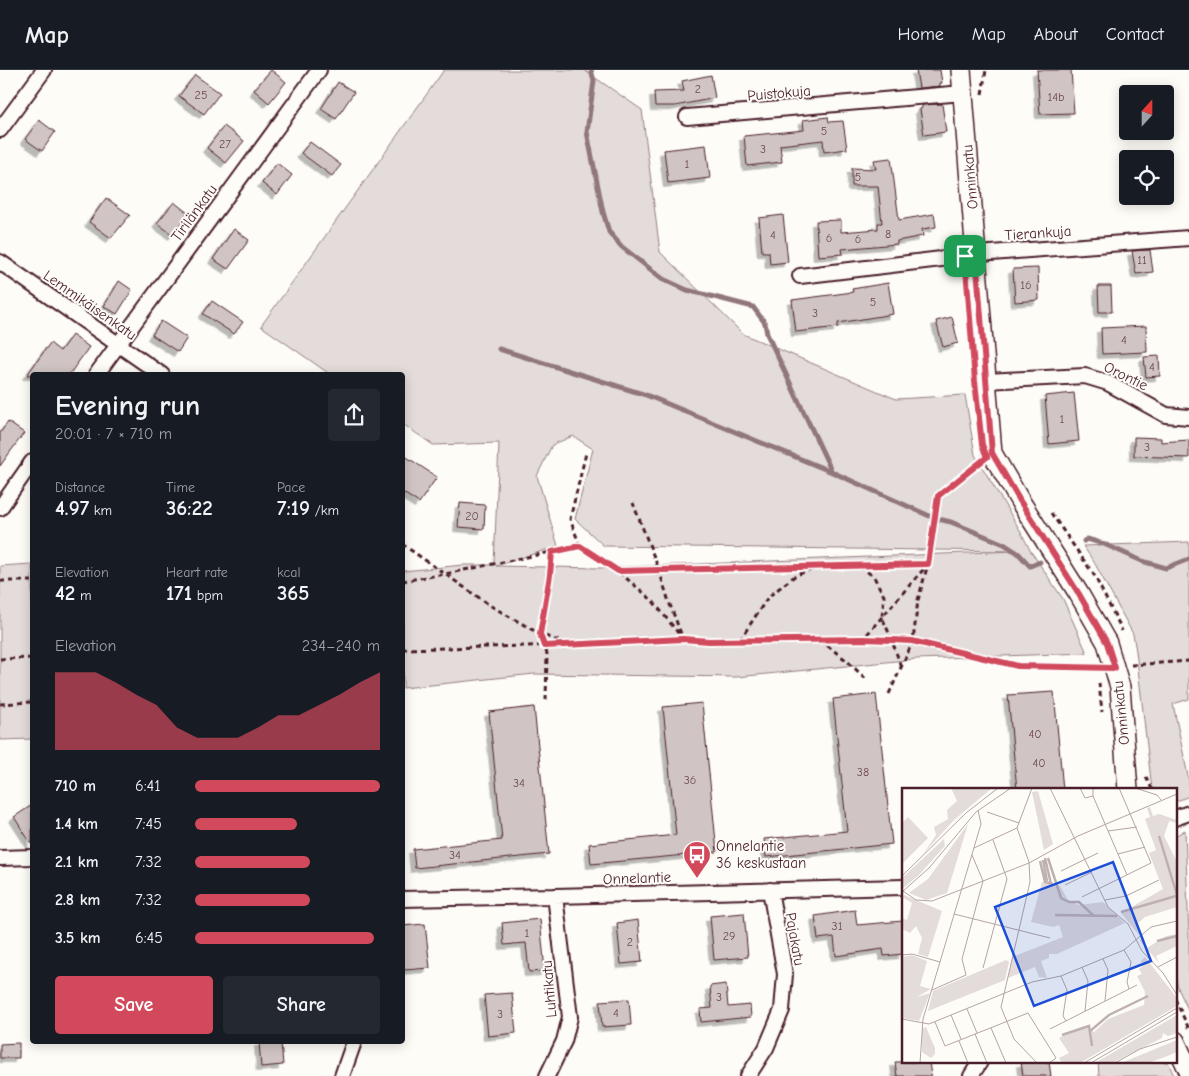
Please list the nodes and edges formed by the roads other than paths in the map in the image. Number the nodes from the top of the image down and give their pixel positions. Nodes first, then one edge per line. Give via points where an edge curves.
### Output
1 (44, 70) edge
2 (319, 70) edge
3 (961, 70) edge
4 (963, 93) junction
5 (687, 117) dead end
6 (0, 130) edge
7 (1189, 238) edge
8 (976, 255) junction
9 (0, 262) edge
10 (800, 276) dead end
11 (118, 344) junction
12 (98, 372) edge
13 (158, 372) edge
14 (986, 381) junction
15 (1189, 417) edge
16 (30, 465) edge
17 (0, 508) edge
18 (1128, 788) edge
19 (1189, 813) edge
20 (1176, 818) edge
21 (30, 856) edge
22 (0, 858) edge
23 (902, 887) edge
24 (770, 890) junction
25 (555, 896) junction
26 (405, 899) edge
27 (353, 1044) edge
28 (1176, 1044) edge
29 (979, 1064) edge
30 (1189, 1071) edge
31 (342, 1076) edge
32 (547, 1076) edge
33 (748, 1076) edge
34 (971, 1076) edge

1 - 6 street
2 - 11 street, Tirilänkatu
3 - 4 street, Onninkatu
4 - 5 street, Puistokuja
4 - 8 street, Onninkatu
7 - 8 street, Tierankuja
8 - 10 street, Tierankuja
8 - 14 street, Onninkatu
9 - 11 street, Lemmikäisenkatu
11 - 12 street, Tirilänkatu
11 - 13 street, Lemmikäisenkatu
14 - 15 street, Orontie via 1086,376 1108,383 1166,415
14 - 18 street, Onninkatu via 992,453 1107,643 1120,687
16 - 17 street
19 - 20 street
21 - 22 street
23 - 24 street, Onnelantie
24 - 25 street, Onnelantie
24 - 33 street, Pajakatu via 785,974 782,1010 766,1048
25 - 26 street, Onnelantie
25 - 32 street, Luhtikatu via 570,1016 564,1041
27 - 31 street
28 - 30 street
29 - 34 street

